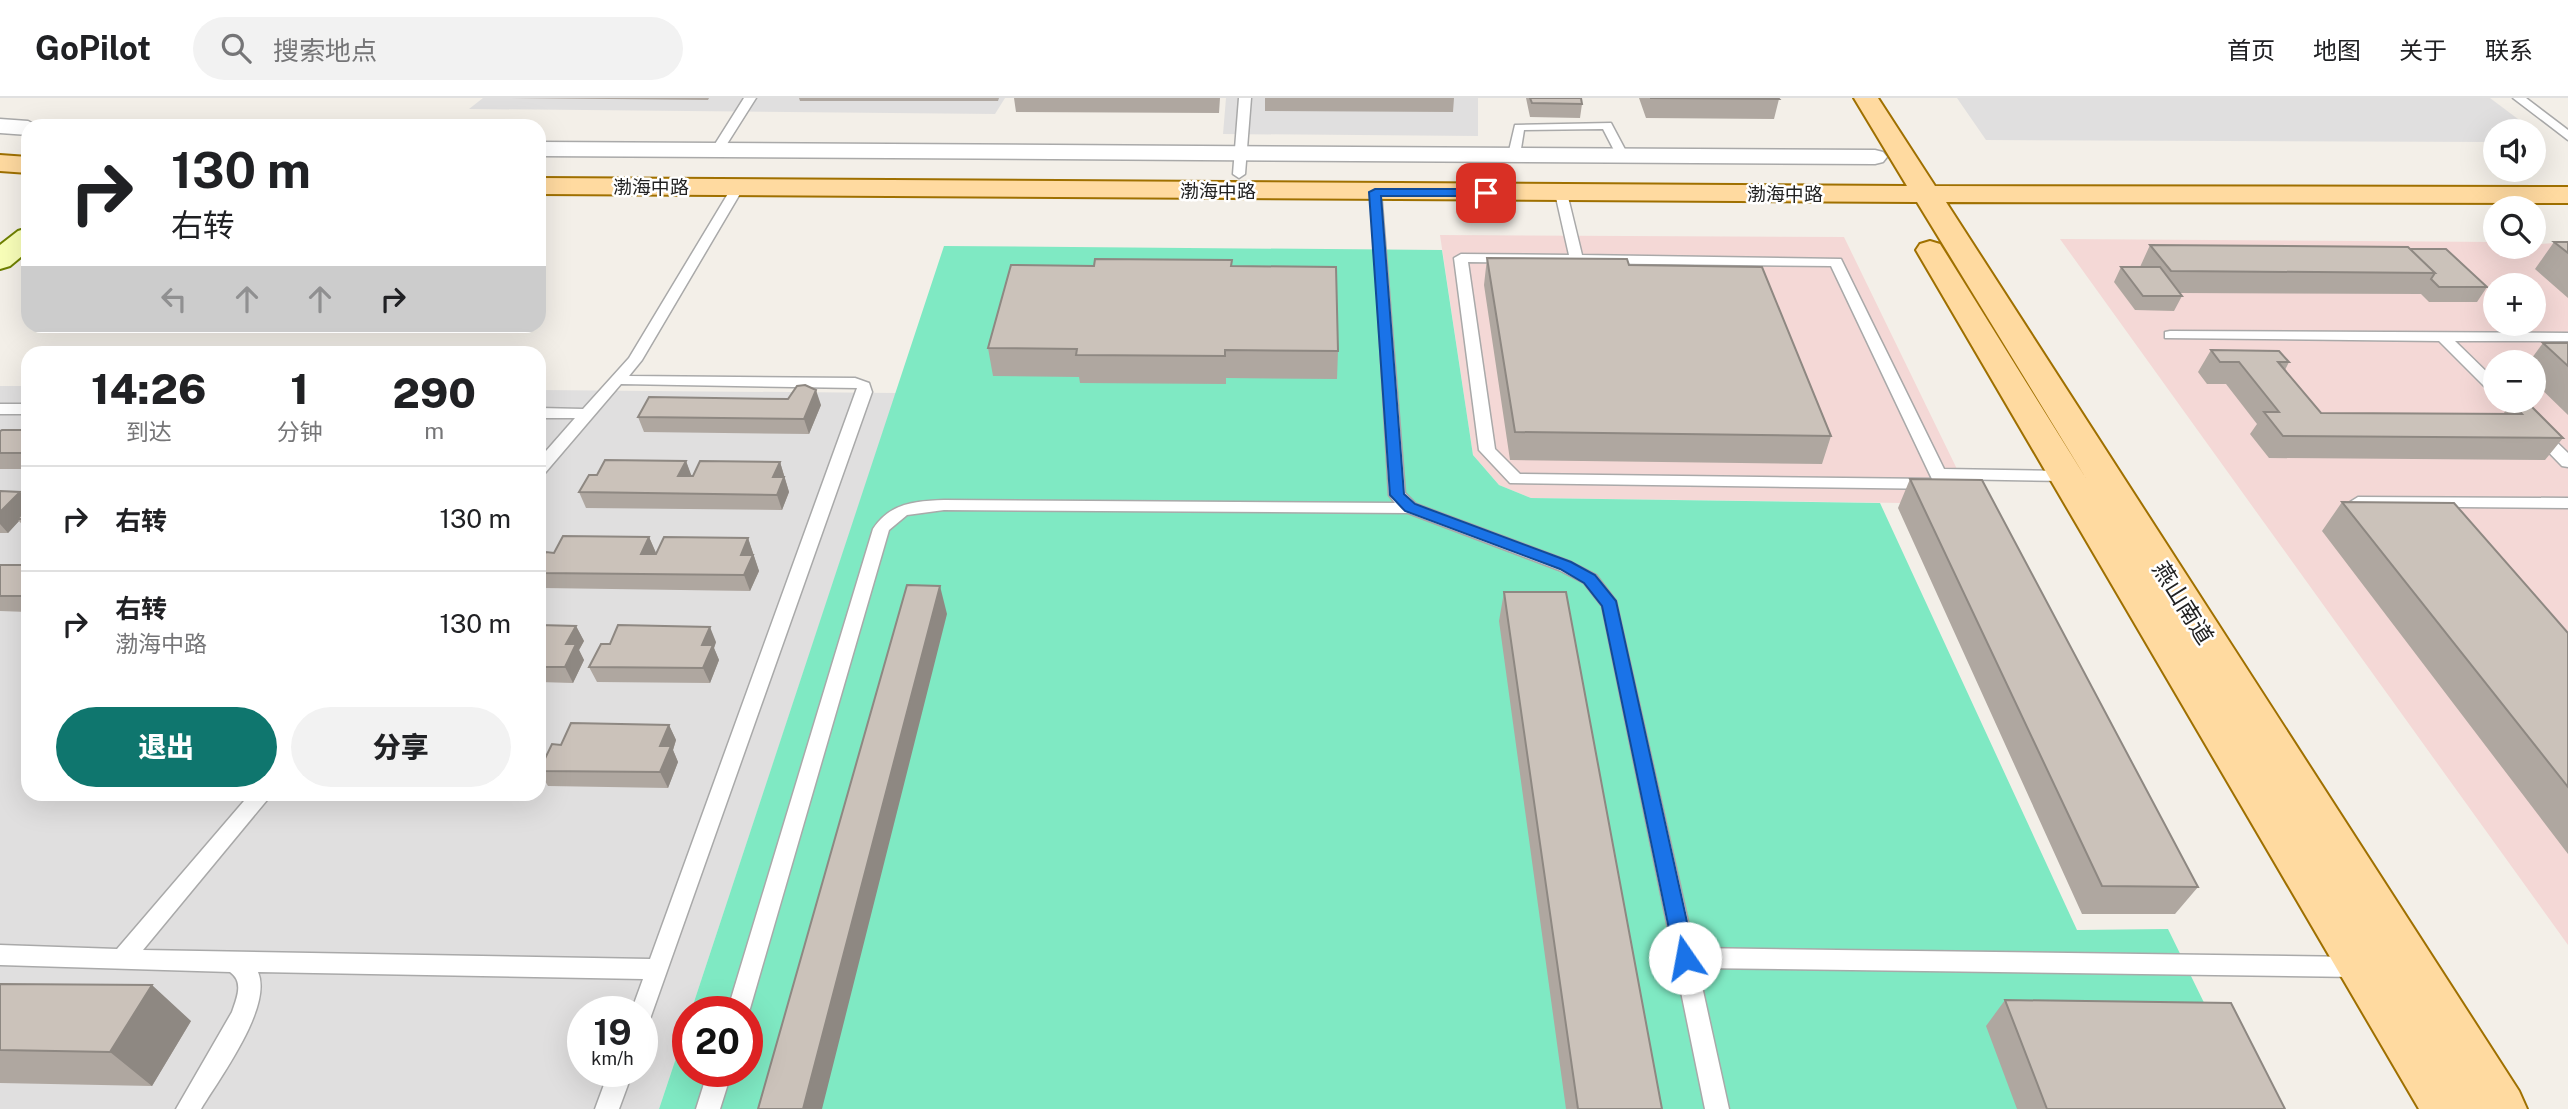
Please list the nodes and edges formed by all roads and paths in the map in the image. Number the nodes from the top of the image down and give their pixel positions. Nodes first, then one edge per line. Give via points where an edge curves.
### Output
1 (750, 98) edge
2 (1245, 98) edge
3 (1839, 98) edge
4 (1866, 98) edge
5 (2519, 98) edge
6 (0, 127) edge
7 (21, 128) edge
8 (2568, 136) edge
9 (0, 146) edge
10 (21, 147) edge
11 (546, 149) edge
12 (716, 152) junction
13 (0, 163) edge
14 (1240, 163) junction
15 (21, 164) edge
16 (546, 169) edge
17 (2568, 178) edge
18 (1900, 180) junction
19 (546, 186) edge
20 (738, 187) junction
21 (1375, 192) junction
22 (1560, 193) junction
23 (2568, 195) edge
24 (21, 222) edge
25 (0, 238) edge
26 (21, 243) edge
27 (1576, 259) junction
28 (0, 260) edge
29 (2170, 335) dead end
30 (2442, 336) junction
31 (2568, 337) edge
32 (2483, 377) edge
33 (618, 380) junction
34 (0, 409) edge
35 (21, 409) edge
36 (546, 413) edge
37 (2518, 413) edge
38 (587, 414) junction
39 (546, 461) edge
40 (2568, 462) edge
41 (1938, 474) junction
42 (2067, 476) junction
43 (2345, 502) edge
44 (2568, 503) edge
45 (1410, 508) junction
46 (256, 801) edge
47 (0, 955) edge
48 (124, 957) junction
49 (1685, 958) junction
50 (233, 962) junction
51 (2363, 967) junction
52 (657, 969) junction
53 (648, 996) edge
54 (743, 996) edge
55 (615, 1087) edge
56 (715, 1087) edge
57 (188, 1109) edge
58 (607, 1109) edge
59 (709, 1109) edge
60 (1717, 1109) edge
61 (2448, 1109) edge
62 (2501, 1109) edge

1 - 12 lane
2 - 14 lane
3 - 18 main road, 燕山南道
4 - 18 main road, 燕山南道
5 - 8 lane
6 - 7 street
9 - 10 main road
11 - 12 street
12 - 14 street
13 - 15 main road
14 - 16 main road, 渤海中路
14 - 18 main road, 渤海中路
14 - 18 street via 1622,155
17 - 18 main road
18 - 22 main road, 渤海中路
18 - 23 main road
18 - 42 main road, 燕山南道
18 - 62 main road, 燕山南道
19 - 20 main road, 渤海中路
20 - 21 main road, 渤海中路
20 - 33 lane via 635,360
21 - 22 main road, 渤海中路
21 - 45 lane via 1397,495
22 - 27 lane
24 - 25 main road
26 - 28 main road
27 - 41 lane via 1836,262
27 - 41 lane via 1461,258 1487,450 1516,479 1943,484
29 - 30 lane
30 - 31 lane
30 - 32 lane
33 - 38 lane
33 - 52 lane via 855,382 864,386 865,392
34 - 35 lane
36 - 38 lane
37 - 40 lane
38 - 39 lane
41 - 42 lane
42 - 51 main road, 燕山南道
43 - 44 lane
45 - 49 lane via 1565,566 1590,579 1610,605
45 - 54 lane via 944,505 904,507 890,516 881,529
46 - 48 lane
47 - 48 lane
48 - 50 lane
49 - 51 lane
49 - 60 lane
50 - 52 lane
50 - 57 lane via 245,969 250,981 243,1014
51 - 61 main road, 燕山南道
52 - 53 lane
55 - 58 lane
56 - 59 lane

